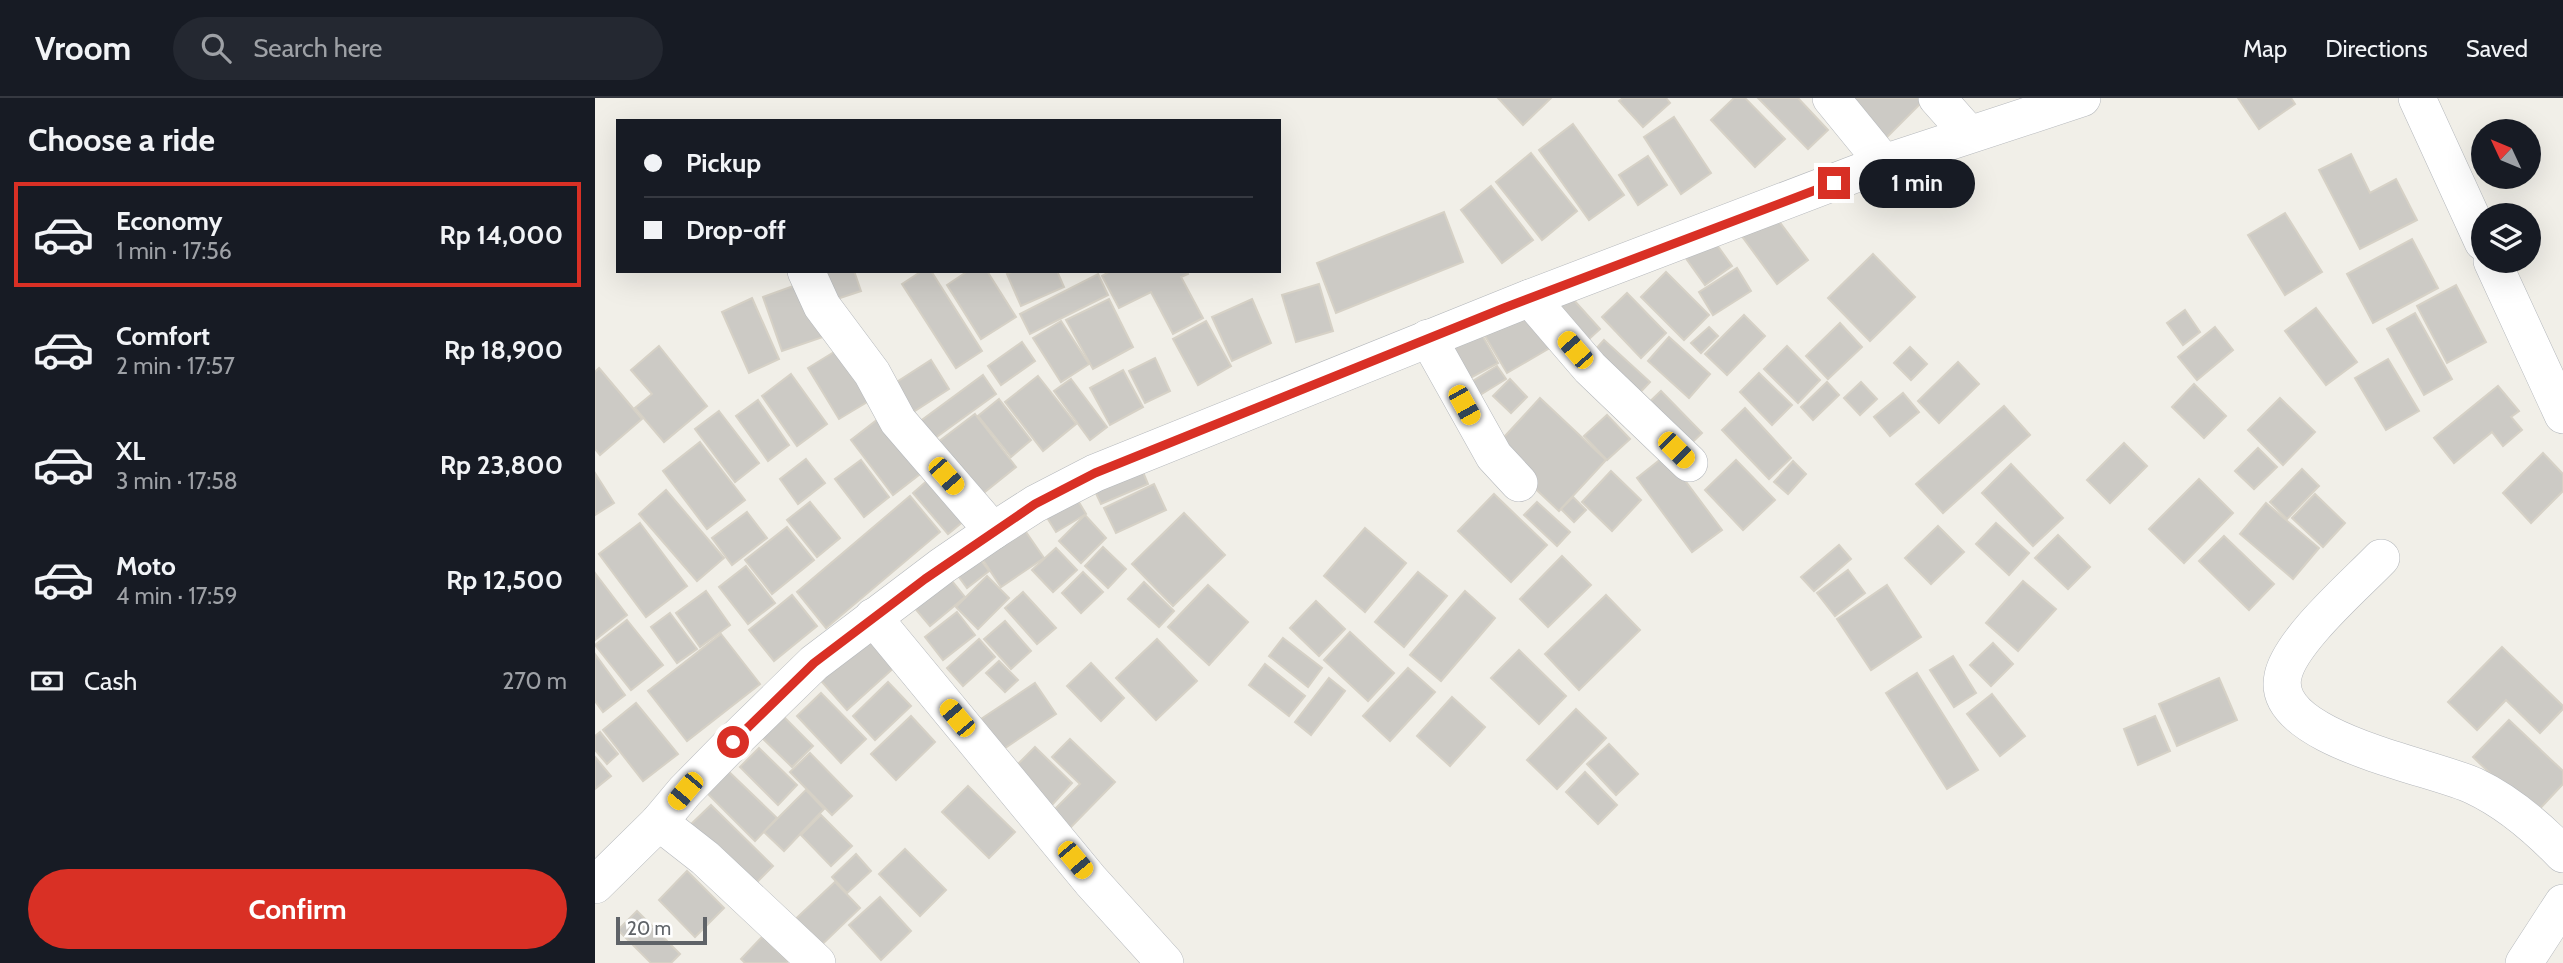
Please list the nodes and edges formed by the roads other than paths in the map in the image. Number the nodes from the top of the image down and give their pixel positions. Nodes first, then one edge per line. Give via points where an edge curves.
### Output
1 (1831, 98) edge
2 (1937, 98) edge
3 (2082, 98) edge
4 (2417, 98) edge
5 (1969, 134) junction
6 (1884, 163) junction
7 (2471, 216) edge
8 (807, 273) edge
9 (2498, 273) edge
10 (1530, 298) junction
11 (1428, 338) junction
12 (2563, 415) edge
13 (1689, 463) dead end
14 (1519, 483) dead end
15 (993, 531) junction
16 (2381, 558) dead end
17 (873, 617) junction
18 (659, 822) junction
19 (2563, 854) edge
20 (595, 885) edge
21 (2563, 904) edge
22 (817, 963) edge
23 (1165, 963) edge
24 (2524, 963) edge

1 - 6 street
2 - 5 street
3 - 5 street
4 - 7 street
5 - 6 street
6 - 10 street
8 - 15 street via 822,306 872,373 898,421
9 - 12 street
10 - 11 street
10 - 13 street via 1590,368
11 - 14 street via 1494,456
11 - 15 street via 1095,473
15 - 17 street
16 - 19 street via 2294,651 2283,673 2281,690 2287,704 2318,730 2349,746 2474,786 2519,814
17 - 18 street via 814,663
17 - 23 street via 1091,881
18 - 20 street
18 - 22 street via 705,858
21 - 24 street

